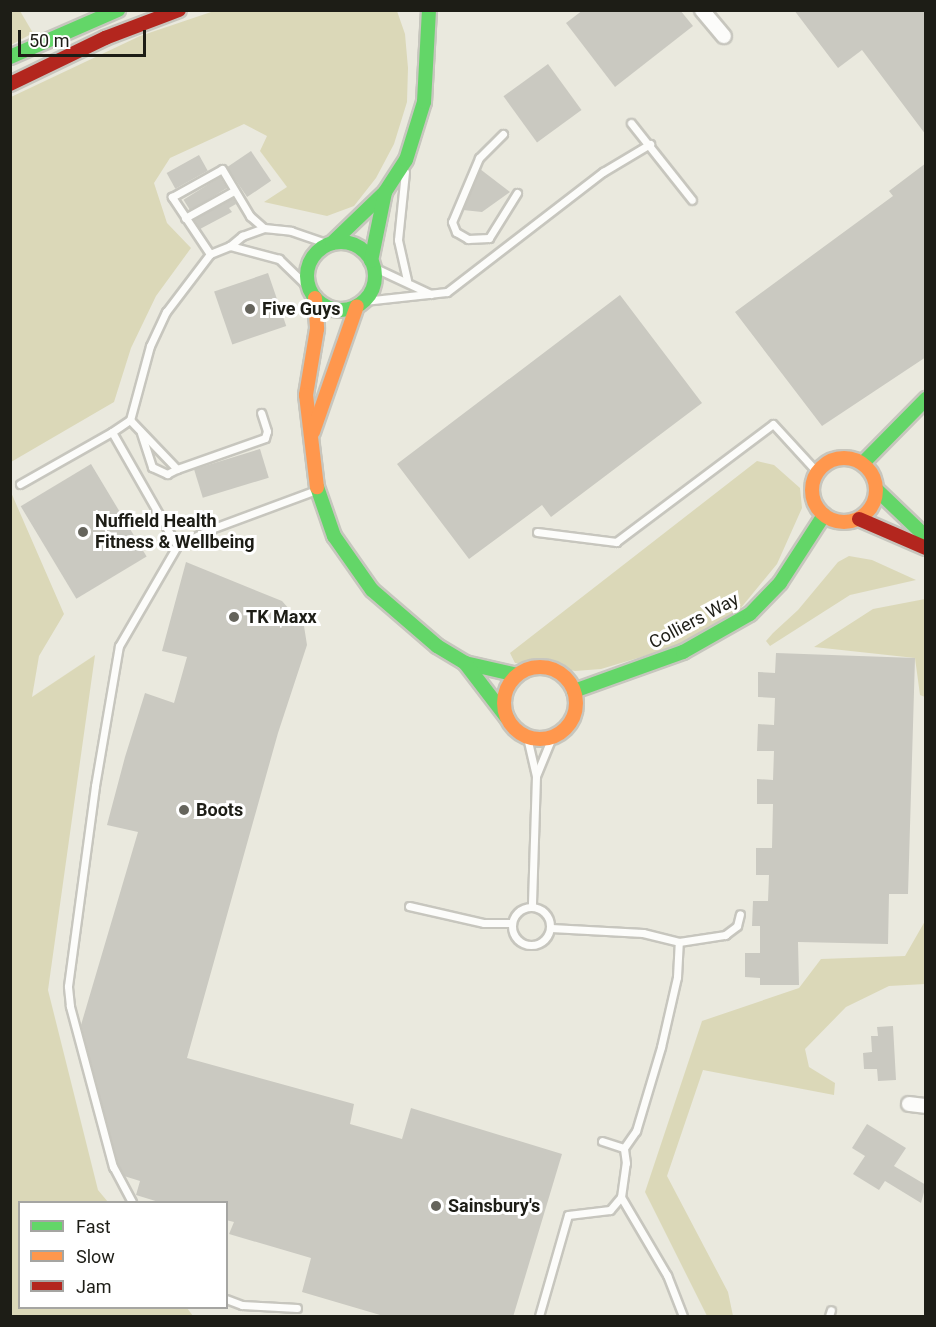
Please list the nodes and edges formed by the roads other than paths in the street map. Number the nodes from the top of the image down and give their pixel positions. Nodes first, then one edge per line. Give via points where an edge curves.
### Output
1 (117, 10) edge
2 (179, 10) edge
3 (417, 10) edge
4 (429, 10) edge
5 (702, 10) edge
6 (426, 25) junction
7 (724, 36) dead end
8 (10, 57) edge
9 (10, 84) edge
10 (631, 123) dead end
11 (503, 134) dead end
12 (650, 144) junction
13 (406, 160) junction
14 (234, 191) junction
15 (385, 192) junction
16 (517, 193) dead end
17 (692, 200) dead end
18 (185, 218) junction
19 (264, 228) junction
20 (331, 244) junction
21 (230, 246) junction
22 (210, 254) junction
23 (372, 264) junction
24 (406, 280) junction
25 (312, 293) junction
26 (431, 294) junction
27 (360, 303) junction
28 (926, 399) edge
29 (261, 412) dead end
30 (130, 420) junction
31 (140, 430) junction
32 (112, 432) junction
33 (311, 438) junction
34 (863, 463) junction
35 (177, 469) junction
36 (817, 472) junction
37 (20, 484) dead end
38 (317, 490) junction
39 (877, 490) junction
40 (824, 515) junction
41 (859, 519) junction
42 (537, 531) dead end
43 (926, 537) edge
44 (177, 546) junction
45 (926, 548) edge
46 (465, 663) junction
47 (518, 675) junction
48 (574, 690) junction
49 (507, 718) junction
50 (527, 737) junction
51 (552, 737) junction
52 (536, 776) junction
53 (409, 906) dead end
54 (532, 906) junction
55 (740, 914) dead end
56 (512, 923) junction
57 (551, 928) junction
58 (679, 942) junction
59 (909, 1104) dead end
60 (926, 1106) edge
61 (602, 1141) dead end
62 (624, 1148) junction
63 (621, 1197) junction
64 (131, 1201) edge
65 (228, 1300) edge
66 (297, 1308) dead end
67 (539, 1317) edge
68 (683, 1317) edge

1 - 8 street
2 - 9 street via 105,38
3 - 6 street
4 - 6 street
5 - 7 street
6 - 13 street via 424,102
10 - 12 lane
11 - 16 lane via 479,158 452,222 456,232 468,239 489,238
12 - 17 lane
12 - 26 lane via 603,172 463,282 447,292
13 - 15 street
13 - 24 lane via 398,240
14 - 18 lane
14 - 18 lane via 222,169 172,197
14 - 19 lane via 250,216
15 - 20 street
15 - 23 street
18 - 22 lane
19 - 20 lane via 291,231
19 - 21 lane via 242,236
20 - 23 street via 351,244
20 - 25 street via 310,262
21 - 22 lane
21 - 25 lane via 279,259
22 - 30 lane via 166,312 150,346
23 - 24 lane
23 - 27 street via 373,285
24 - 26 lane
25 - 27 street via 335,309
25 - 33 street via 317,329 306,395
26 - 27 lane
27 - 33 street
28 - 34 street
29 - 35 lane via 267,430 265,438
30 - 31 lane
30 - 32 lane
31 - 35 lane
31 - 35 lane via 152,467 167,474
32 - 37 lane
32 - 44 lane
33 - 38 street
34 - 36 street via 843,457 824,464
34 - 39 street via 873,475
36 - 40 street via 812,490
36 - 42 lane via 773,424 616,542
38 - 44 lane via 211,529
38 - 46 street via 334,536 372,590 429,640
39 - 41 street via 872,507
39 - 43 street
40 - 41 street via 841,522
40 - 48 street, Colliers Way via 780,583 750,614 683,652
41 - 45 street
44 - 64 lane via 119,646 70,962 70,1006 113,1167
46 - 47 street
46 - 49 street
47 - 48 street via 538,667 549,669 560,673
47 - 49 street via 505,695
48 - 51 street via 575,713 570,724
49 - 50 street
50 - 51 street
50 - 52 lane
51 - 52 lane
52 - 54 lane
53 - 56 lane via 484,923
54 - 56 lane via 517,913
54 - 57 lane via 544,911
55 - 58 lane via 737,926 724,935
56 - 57 lane via 518,940 529,945 546,939
57 - 58 lane via 643,933
58 - 62 lane via 677,977 660,1047 636,1131
59 - 60 street
61 - 62 lane
62 - 63 lane
63 - 67 lane via 610,1210 568,1215
63 - 68 lane via 667,1275
65 - 66 lane via 242,1305

